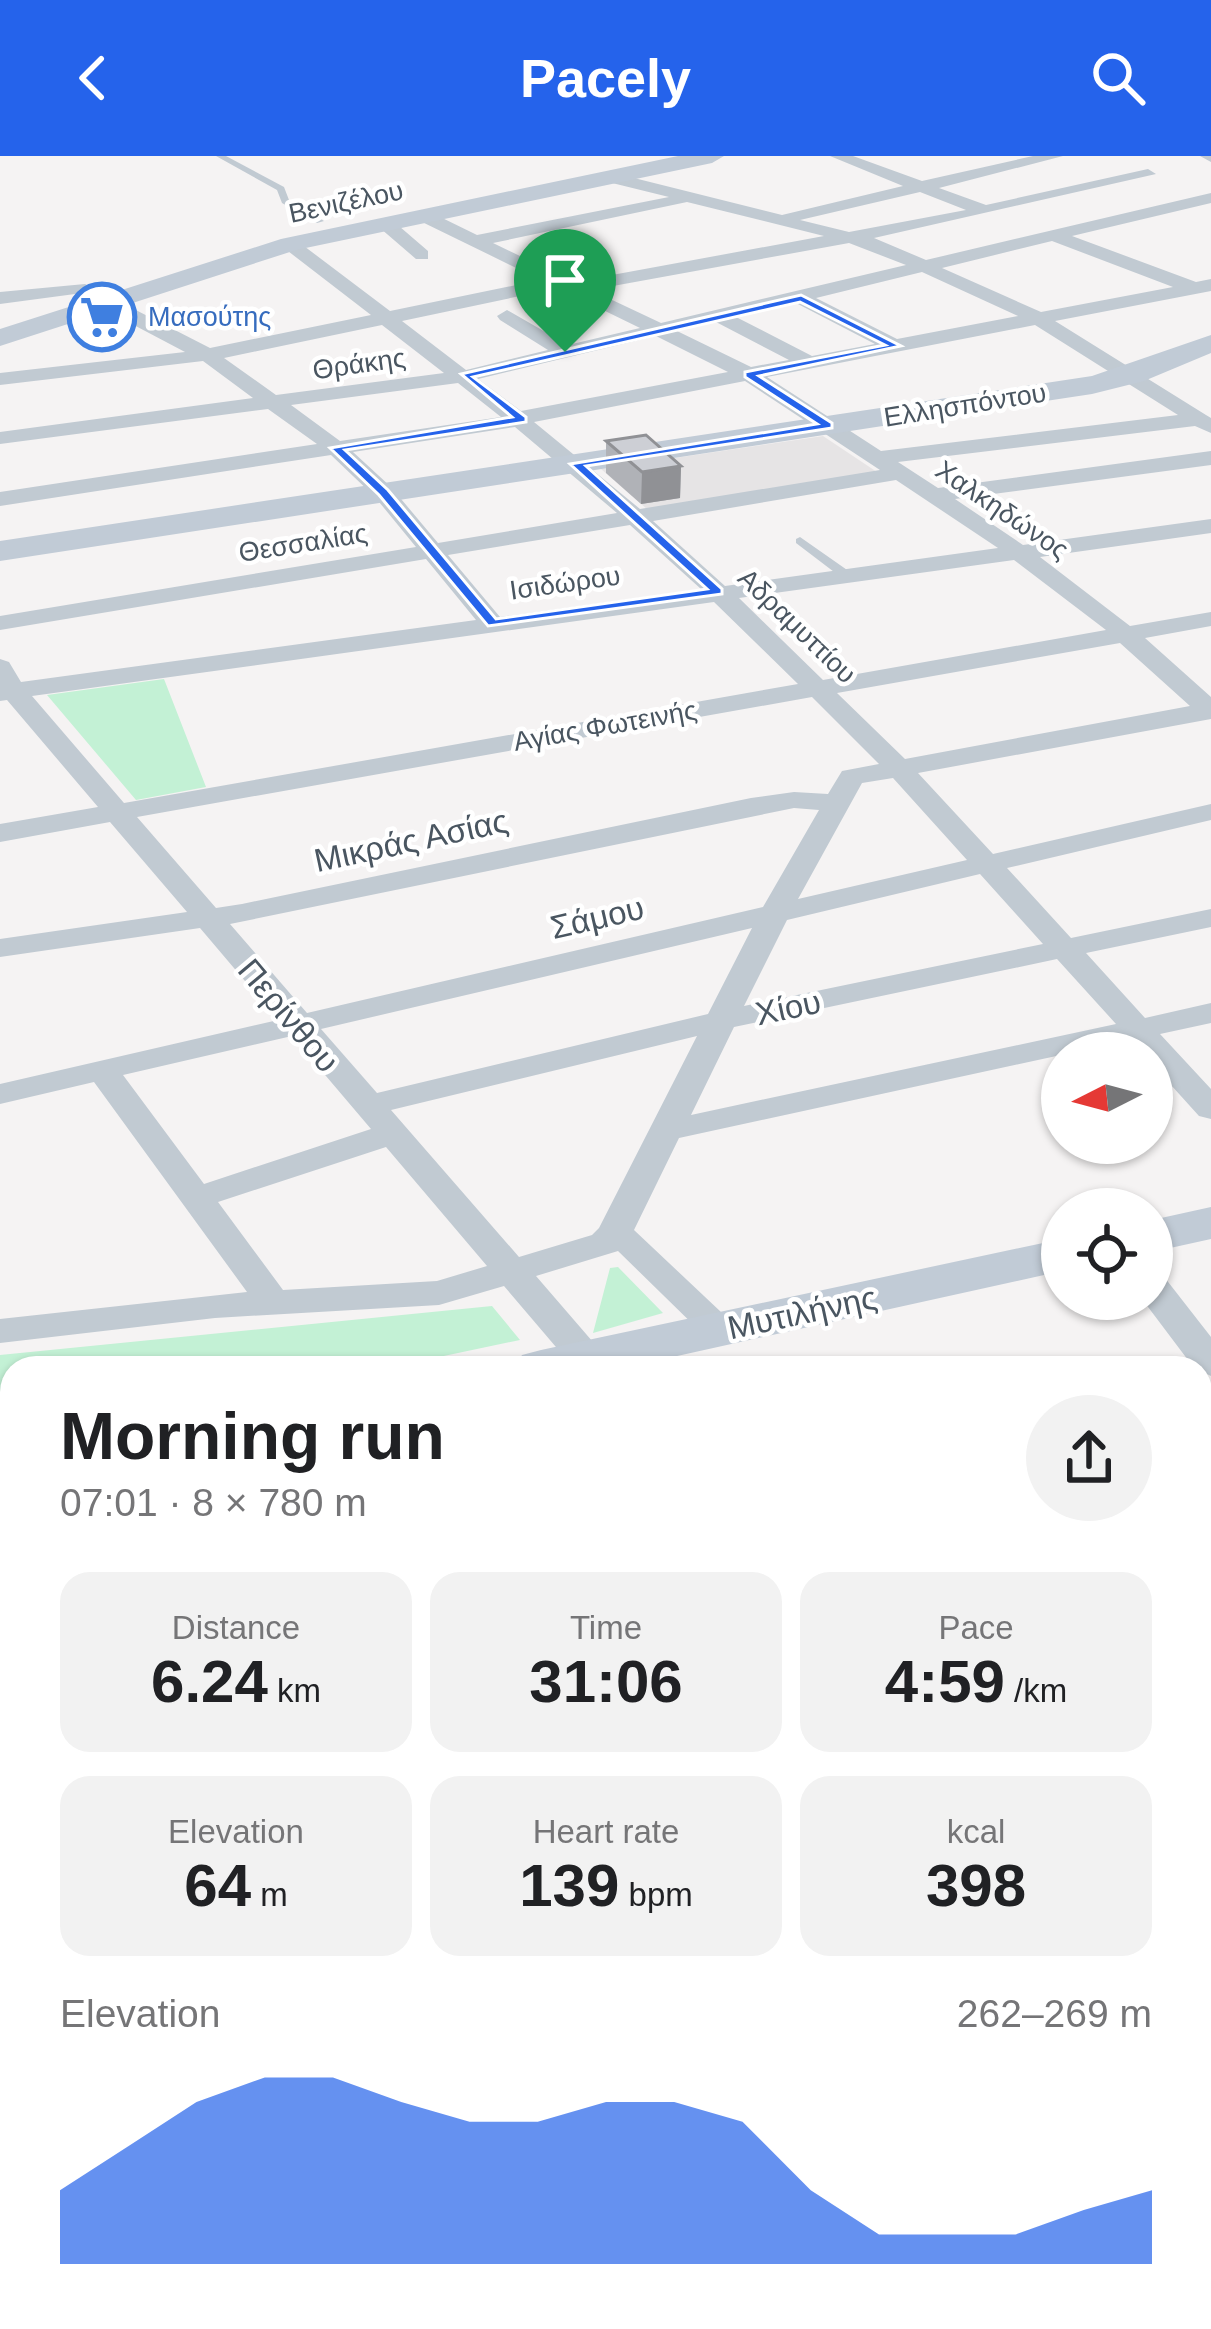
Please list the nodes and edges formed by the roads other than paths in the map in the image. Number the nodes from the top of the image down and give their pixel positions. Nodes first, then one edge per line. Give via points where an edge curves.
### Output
1 (220, 156) edge
2 (712, 156) edge
3 (838, 156) edge
4 (1055, 156) edge
5 (1112, 162) dead end
6 (1148, 174) junction
7 (610, 177) junction
8 (1169, 181) dead end
9 (921, 187) junction
10 (1190, 188) dead end
11 (1211, 196) edge
12 (689, 198) junction
13 (986, 211) junction
14 (424, 216) junction
15 (781, 219) junction
16 (320, 221) dead end
17 (386, 224) junction
18 (1051, 235) junction
19 (848, 236) junction
20 (474, 241) junction
21 (290, 244) junction
22 (422, 255) dead end
23 (928, 267) junction
24 (565, 285) junction
25 (1206, 289) edge
26 (2, 295) edge
27 (801, 298) junction
28 (110, 301) junction
29 (507, 316) dead end
30 (721, 316) junction
31 (1036, 317) junction
32 (389, 318) junction
33 (659, 330) junction
34 (0, 338) edge
35 (1211, 343) edge
36 (895, 346) junction
37 (565, 352) junction
38 (207, 355) junction
39 (810, 363) junction
40 (749, 374) junction
41 (1134, 375) junction
42 (465, 376) junction
43 (0, 379) edge
44 (275, 402) junction
45 (521, 419) junction
46 (1206, 423) edge
47 (828, 426) junction
48 (0, 438) edge
49 (336, 448) junction
50 (876, 458) junction
51 (1211, 458) edge
52 (576, 464) junction
53 (900, 473) junction
54 (383, 492) junction
55 (935, 495) junction
56 (0, 500) edge
57 (636, 518) junction
58 (1211, 526) edge
59 (800, 541) dead end
60 (0, 550) edge
61 (433, 551) junction
62 (1017, 551) junction
63 (845, 575) junction
64 (717, 592) junction
65 (1211, 619) edge
66 (0, 623) edge
67 (493, 623) junction
68 (1128, 633) junction
69 (5, 684) edge
70 (820, 688) junction
71 (1211, 710) edge
72 (898, 766) junction
73 (836, 803) junction
74 (119, 812) junction
75 (1211, 812) edge
76 (0, 833) edge
77 (986, 863) junction
78 (776, 913) junction
79 (1211, 918) edge
80 (208, 919) junction
81 (0, 948) edge
82 (1064, 948) junction
83 (1211, 1012) edge
84 (723, 1021) junction
85 (296, 1024) junction
86 (1137, 1028) junction
87 (102, 1070) junction
88 (0, 1094) edge
89 (366, 1106) junction
90 (1211, 1109) edge
91 (668, 1130) junction
92 (390, 1134) junction
93 (196, 1198) junction
94 (1211, 1223) edge
95 (1173, 1231) edge
96 (614, 1234) junction
97 (1041, 1260) edge
98 (512, 1274) junction
99 (273, 1302) junction
100 (1173, 1314) edge
101 (720, 1329) junction
102 (0, 1331) edge
103 (560, 1356) edge
104 (596, 1356) edge
105 (1205, 1356) edge

1 - 16 lane
2 - 7 street, Βενιζέλου
3 - 9 street
4 - 9 street
5 - 6 street
6 - 8 street
6 - 13 street
7 - 12 street
7 - 14 street, Βενιζέλου
9 - 13 street
9 - 15 street
10 - 11 street
11 - 18 street, Θράκης
12 - 15 street
12 - 20 street
13 - 18 street
13 - 19 street
14 - 17 street, Βενιζέλου
14 - 20 street, Χαλκηδώνος
15 - 19 street
17 - 21 street, Βενιζέλου
17 - 22 street
18 - 23 street, Θράκης
18 - 25 street
19 - 23 street
19 - 24 street
20 - 24 street, Χαλκηδώνος
21 - 28 street, Βενιζέλου
21 - 32 street, Αδραμυττίου
23 - 27 street, Θράκης
23 - 31 street
24 - 32 street
24 - 33 street, Χαλκηδώνος
25 - 31 street
26 - 28 street via 70,286
27 - 30 street, Θράκης
27 - 36 street
28 - 34 street, Βενιζέλου
28 - 38 street
29 - 37 street
30 - 33 street, Θράκης
30 - 39 street
31 - 36 street
31 - 41 street
32 - 38 street
32 - 42 street, Αδραμυττίου
33 - 37 street, Θράκης
33 - 40 street, Χαλκηδώνος
35 - 41 street, Ελλησπόντου
36 - 39 street
37 - 42 street, Θράκης
38 - 43 street
38 - 44 street
39 - 40 street
40 - 45 street
40 - 47 street, Χαλκηδώνος
41 - 46 street
41 - 47 street, Ελλησπόντου
42 - 44 street, Θράκης
42 - 45 street, Αδραμυττίου
44 - 48 street, Θράκης
44 - 49 street
45 - 49 street
45 - 52 street, Αδραμυττίου
46 - 50 street
47 - 50 street, Χαλκηδώνος
47 - 52 street, Ελλησπόντου
49 - 54 street
49 - 56 street
50 - 53 street, Χαλκηδώνος
51 - 55 street
52 - 54 street, Ελλησπόντου
52 - 57 street, Αδραμυττίου
53 - 55 street, Χαλκηδώνος
53 - 57 street, Θεσσαλίας
54 - 60 street, Ελλησπόντου
54 - 61 street
55 - 62 street, Χαλκηδώνος
57 - 61 street, Θεσσαλίας
57 - 64 street, Αδραμυττίου
58 - 62 street, Ισιδώρου
59 - 63 lane
61 - 66 street, Θεσσαλίας
61 - 67 street
62 - 63 street, Ισιδώρου
62 - 68 street, Χαλκηδώνος
63 - 64 street, Ισιδώρου
64 - 67 street, Ισιδώρου
64 - 70 street, Αδραμυττίου
65 - 68 street, Αγίας Φωτεινής
67 - 69 street, Ισιδώρου
68 - 70 street, Αγίας Φωτεινής
68 - 71 street, Χαλκηδώνος
69 - 74 street, Περίνθου
70 - 72 street, Αδραμυττίου
70 - 74 street, Αγίας Φωτεινής
71 - 72 street
72 - 73 street via 856,774
72 - 77 street, Αδραμυττίου
73 - 78 street
73 - 80 street, Μικράς Ασίας via 751,806
74 - 76 street, Αγίας Φωτεινής
74 - 80 street, Περίνθου
75 - 77 street, Σάμου
77 - 78 street, Σάμου
77 - 82 street, Αδραμυττίου
78 - 84 street
78 - 85 street, Σάμου
79 - 82 street, Χίου
80 - 81 street, Μικράς Ασίας
80 - 85 street, Περίνθου
82 - 84 street, Χίου
82 - 86 street, Αδραμυττίου
83 - 86 street
84 - 89 street, Χίου
84 - 91 street
85 - 87 street, Σάμου
85 - 89 street, Περίνθου
86 - 90 street, Αδραμυττίου
86 - 91 street
87 - 88 street, Σάμου
87 - 93 street
89 - 92 street, Περίνθου
91 - 96 street
92 - 93 street
92 - 98 street, Περίνθου
93 - 99 street
94 - 95 street
96 - 98 street
96 - 101 street
97 - 101 street, Μυτιλήνης
98 - 99 street via 439,1293
98 - 103 street, Περίνθου
99 - 102 street
100 - 105 street
101 - 104 street, Μυτιλήνης

